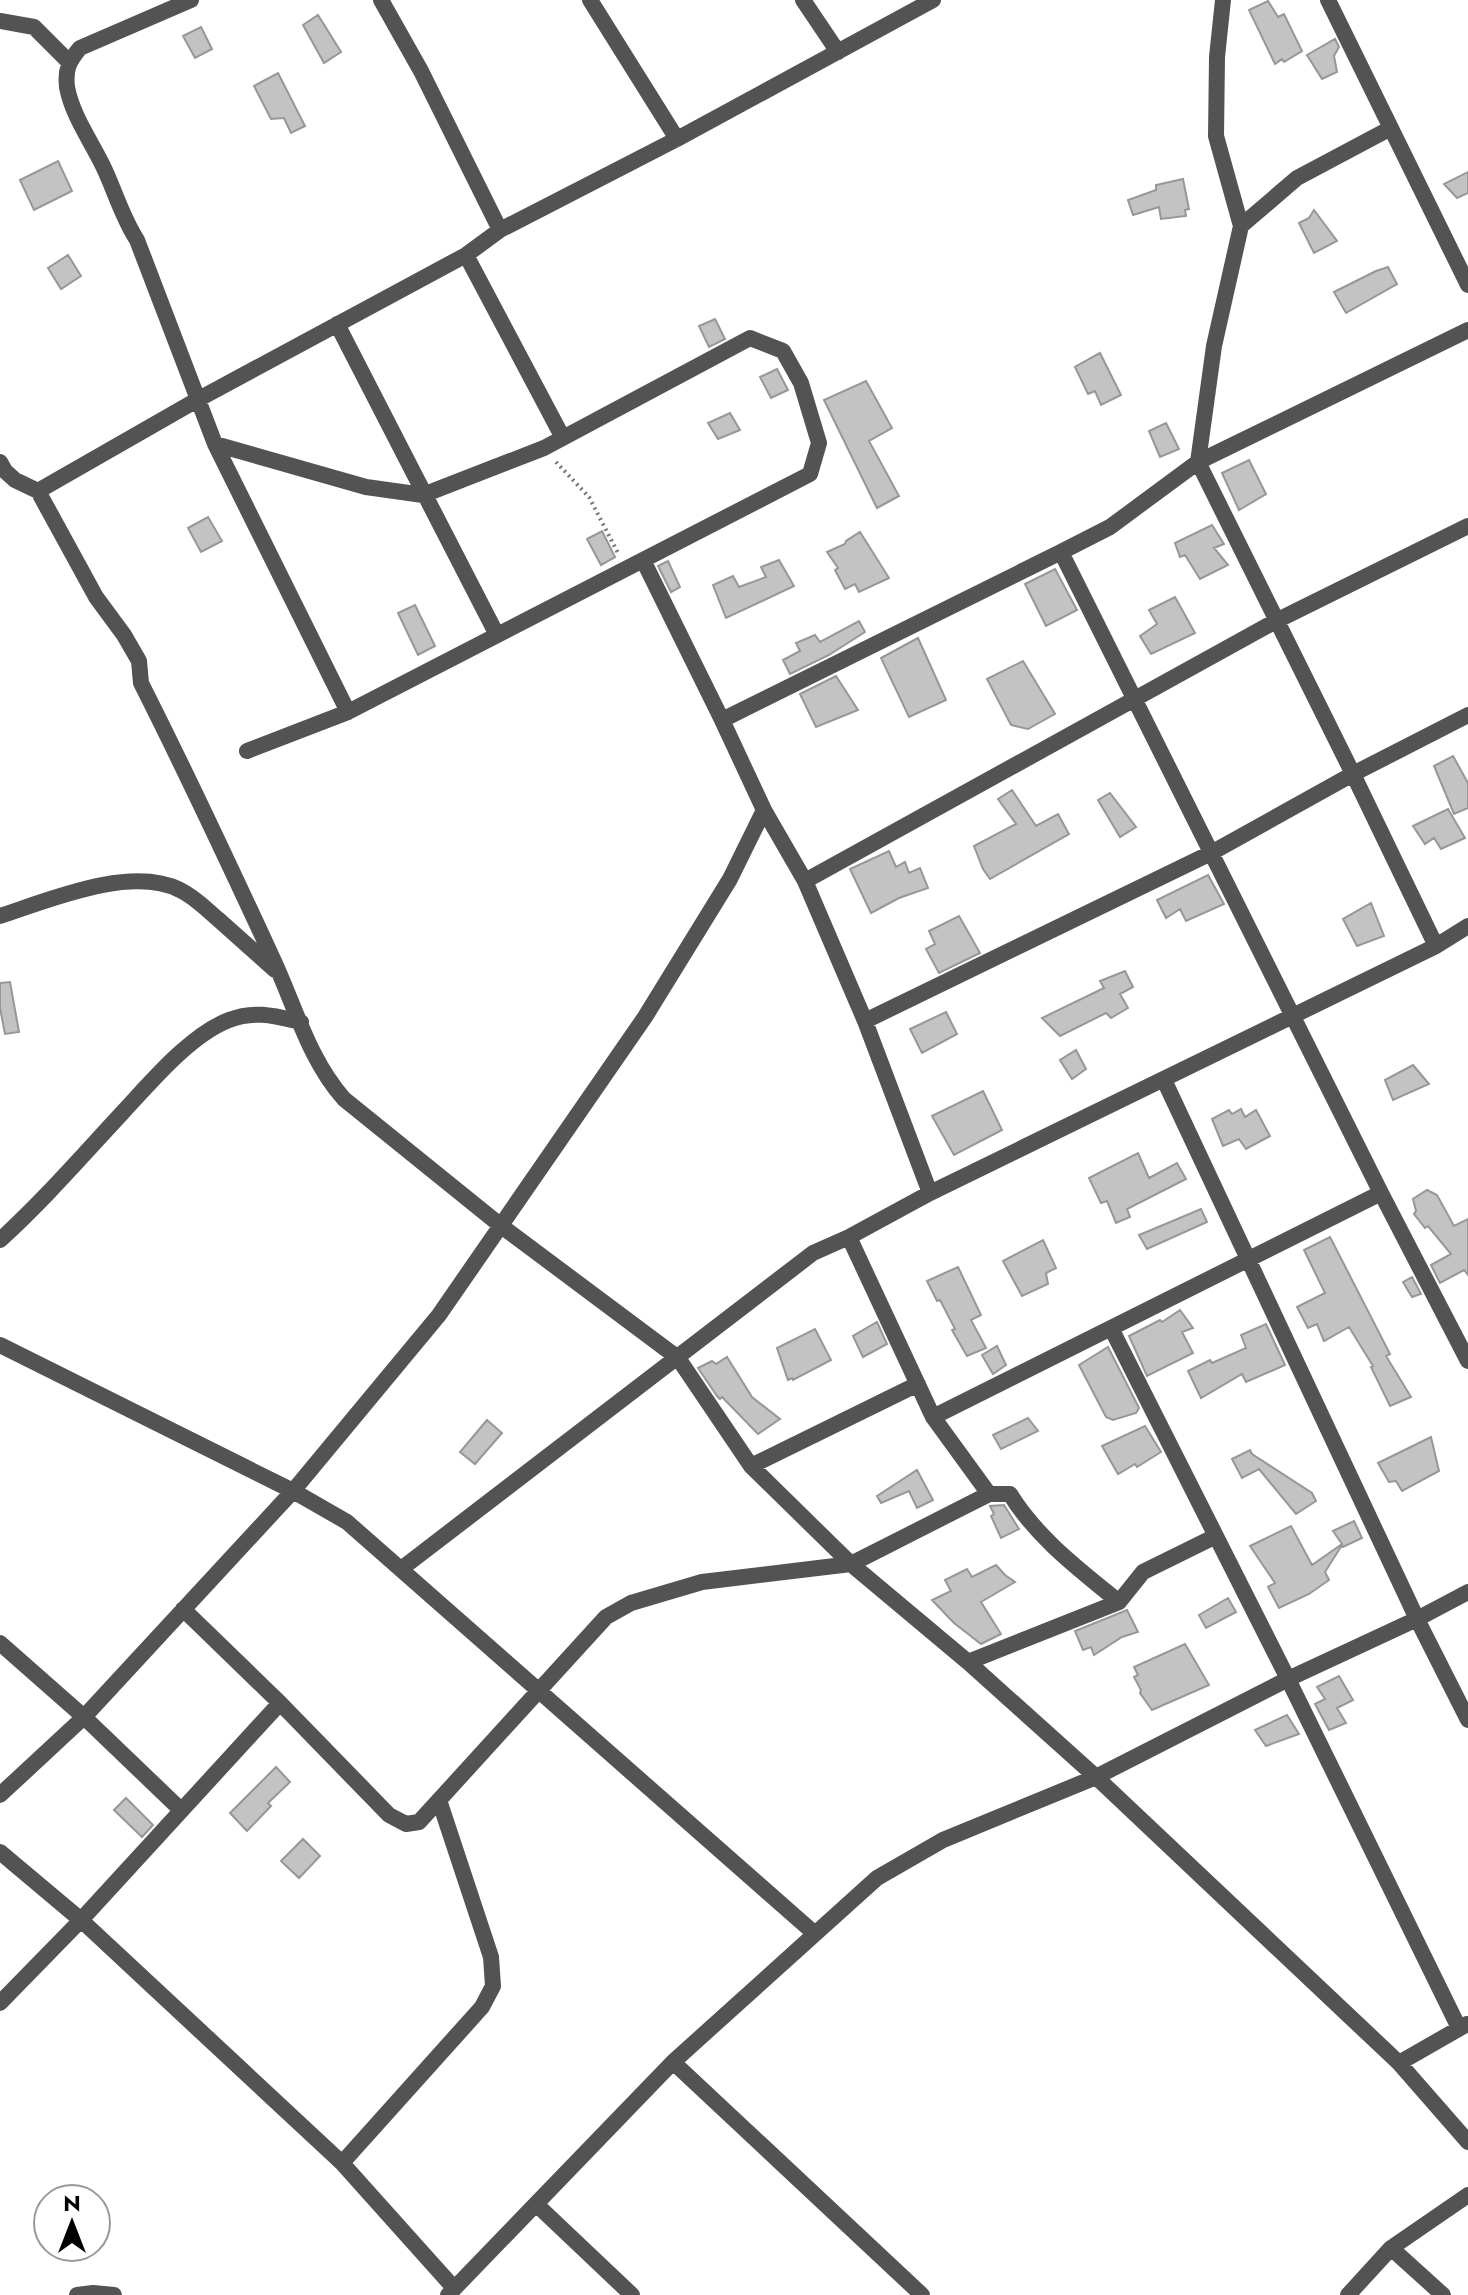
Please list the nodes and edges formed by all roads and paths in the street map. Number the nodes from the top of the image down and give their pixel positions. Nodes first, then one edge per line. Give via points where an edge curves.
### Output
1 (191, 0) edge
2 (381, 0) edge
3 (590, 0) edge
4 (803, 0) edge
5 (933, 0) edge
6 (1223, 0) edge
7 (1328, 0) edge
8 (0, 21) edge
9 (838, 52) junction
10 (68, 61) junction
11 (1391, 128) junction
12 (677, 139) junction
13 (1241, 226) junction
14 (500, 230) junction
15 (466, 255) junction
16 (1468, 285) edge
17 (337, 324) junction
18 (1468, 330) edge
19 (197, 400) junction
20 (563, 438) junction
21 (215, 444) junction
22 (544, 448) junction
23 (1198, 462) junction
24 (2, 469) edge
25 (38, 491) junction
26 (423, 495) junction
27 (1468, 526) edge
28 (1061, 552) junction
29 (635, 564) junction
30 (1276, 621) junction
31 (497, 635) junction
32 (1135, 698) junction
33 (348, 712) junction
34 (1468, 715) edge
35 (722, 720) junction
36 (247, 751) dead end
37 (1353, 774) junction
38 (764, 810) junction
39 (1211, 853) junction
40 (805, 881) junction
41 (0, 916) edge
42 (1468, 926) edge
43 (1436, 946) junction
44 (281, 975) junction
45 (1293, 1017) junction
46 (865, 1021) junction
47 (301, 1022) junction
48 (1164, 1080) junction
49 (930, 1193) junction
50 (1381, 1193) junction
51 (500, 1225) junction
52 (849, 1237) junction
53 (0, 1240) edge
54 (1248, 1260) junction
55 (1111, 1328) junction
56 (0, 1345) edge
57 (678, 1358) junction
58 (1468, 1361) edge
59 (918, 1384) junction
60 (933, 1417) junction
61 (751, 1466) junction
62 (293, 1491) junction
63 (989, 1494) junction
64 (1216, 1536) junction
65 (851, 1564) junction
66 (401, 1569) junction
67 (1468, 1592) edge
68 (1119, 1602) junction
69 (183, 1609) junction
70 (1417, 1619) junction
71 (0, 1643) edge
72 (968, 1662) junction
73 (1288, 1679) junction
74 (540, 1691) junction
75 (280, 1703) junction
76 (84, 1717) junction
77 (1468, 1720) edge
78 (1096, 1777) junction
79 (0, 1795) edge
80 (439, 1800) junction
81 (181, 1810) junction
82 (0, 1852) edge
83 (81, 1920) junction
84 (814, 1933) junction
85 (0, 2003) edge
86 (1464, 2025) edge
87 (673, 2062) junction
88 (1399, 2063) junction
89 (1468, 2142) edge
90 (342, 2163) junction
91 (1468, 2195) edge
92 (537, 2205) junction
93 (1391, 2248) junction
94 (451, 2291) edge
95 (77, 2295) edge
96 (114, 2295) edge
97 (632, 2295) edge
98 (922, 2295) edge
99 (1348, 2295) edge
100 (1443, 2295) edge

1 - 10 street via 80,48
2 - 14 street
3 - 12 street
4 - 9 street
5 - 9 street
6 - 13 street via 1216,136
7 - 11 street
8 - 10 street via 34,27
9 - 12 street
10 - 19 street via 72,105 137,240
11 - 13 street via 1297,178
11 - 16 street
12 - 14 street
13 - 23 street via 1214,346
14 - 15 street
15 - 17 street
15 - 20 street
17 - 19 street
17 - 26 street
18 - 23 street
19 - 21 street
19 - 25 street
20 - 22 street
20 - 29 street via 750,338 783,351 801,383 819,443 810,474
21 - 26 street via 366,487
21 - 33 street
22 - 26 street
22 - 29 path via 589,497 610,541
23 - 28 street via 1110,527
23 - 30 street
24 - 25 street
25 - 44 street via 96,597 139,661 141,683
26 - 31 street
27 - 30 street
28 - 32 street
28 - 35 street
29 - 31 street
29 - 35 street
30 - 32 street
30 - 37 street
31 - 33 street
32 - 39 street
32 - 40 street
33 - 36 street
34 - 37 street
35 - 38 street
37 - 39 street
37 - 43 street
38 - 40 street
38 - 51 street via 730,879 645,1017
39 - 45 street
39 - 46 street
40 - 46 street
41 - 44 street via 93,886 162,884 196,900
42 - 43 street
43 - 45 street
44 - 47 street
45 - 48 street
45 - 50 street
46 - 49 street
47 - 51 street via 318,1064 344,1099
47 - 53 street via 263,1013 229,1020 190,1044
48 - 49 street
48 - 54 street
49 - 52 street
50 - 54 street
50 - 58 street
51 - 57 street
51 - 62 street via 415,1347
52 - 57 street via 798,1263
52 - 59 street
54 - 55 street
54 - 70 street
55 - 60 street
55 - 64 street
56 - 62 street
57 - 61 street
57 - 66 street
59 - 60 street
59 - 61 street
60 - 63 street
61 - 65 street
62 - 66 street via 347,1522
62 - 69 street
63 - 65 street
63 - 68 street via 1010,1494 1061,1554
64 - 68 street via 1143,1572
64 - 73 street
65 - 72 street
65 - 74 street via 702,1582 631,1603 606,1617
66 - 74 street
67 - 70 street
68 - 72 street
69 - 75 street
69 - 76 street
70 - 73 street
70 - 77 street
71 - 76 street
72 - 78 street
73 - 78 street
73 - 86 street
74 - 80 street
74 - 84 street
75 - 80 street via 389,1815 406,1824 419,1822
75 - 81 street
76 - 79 street
76 - 81 street
78 - 84 street via 943,1840 877,1878
78 - 88 street
80 - 90 street via 491,1957 493,1986 482,2007
81 - 83 street
82 - 83 street
83 - 85 street
83 - 90 street
84 - 87 street
86 - 88 street
87 - 92 street
87 - 98 street
88 - 89 street
90 - 94 street
91 - 93 street
92 - 94 street
92 - 97 street
93 - 99 street
93 - 100 street
95 - 96 street

